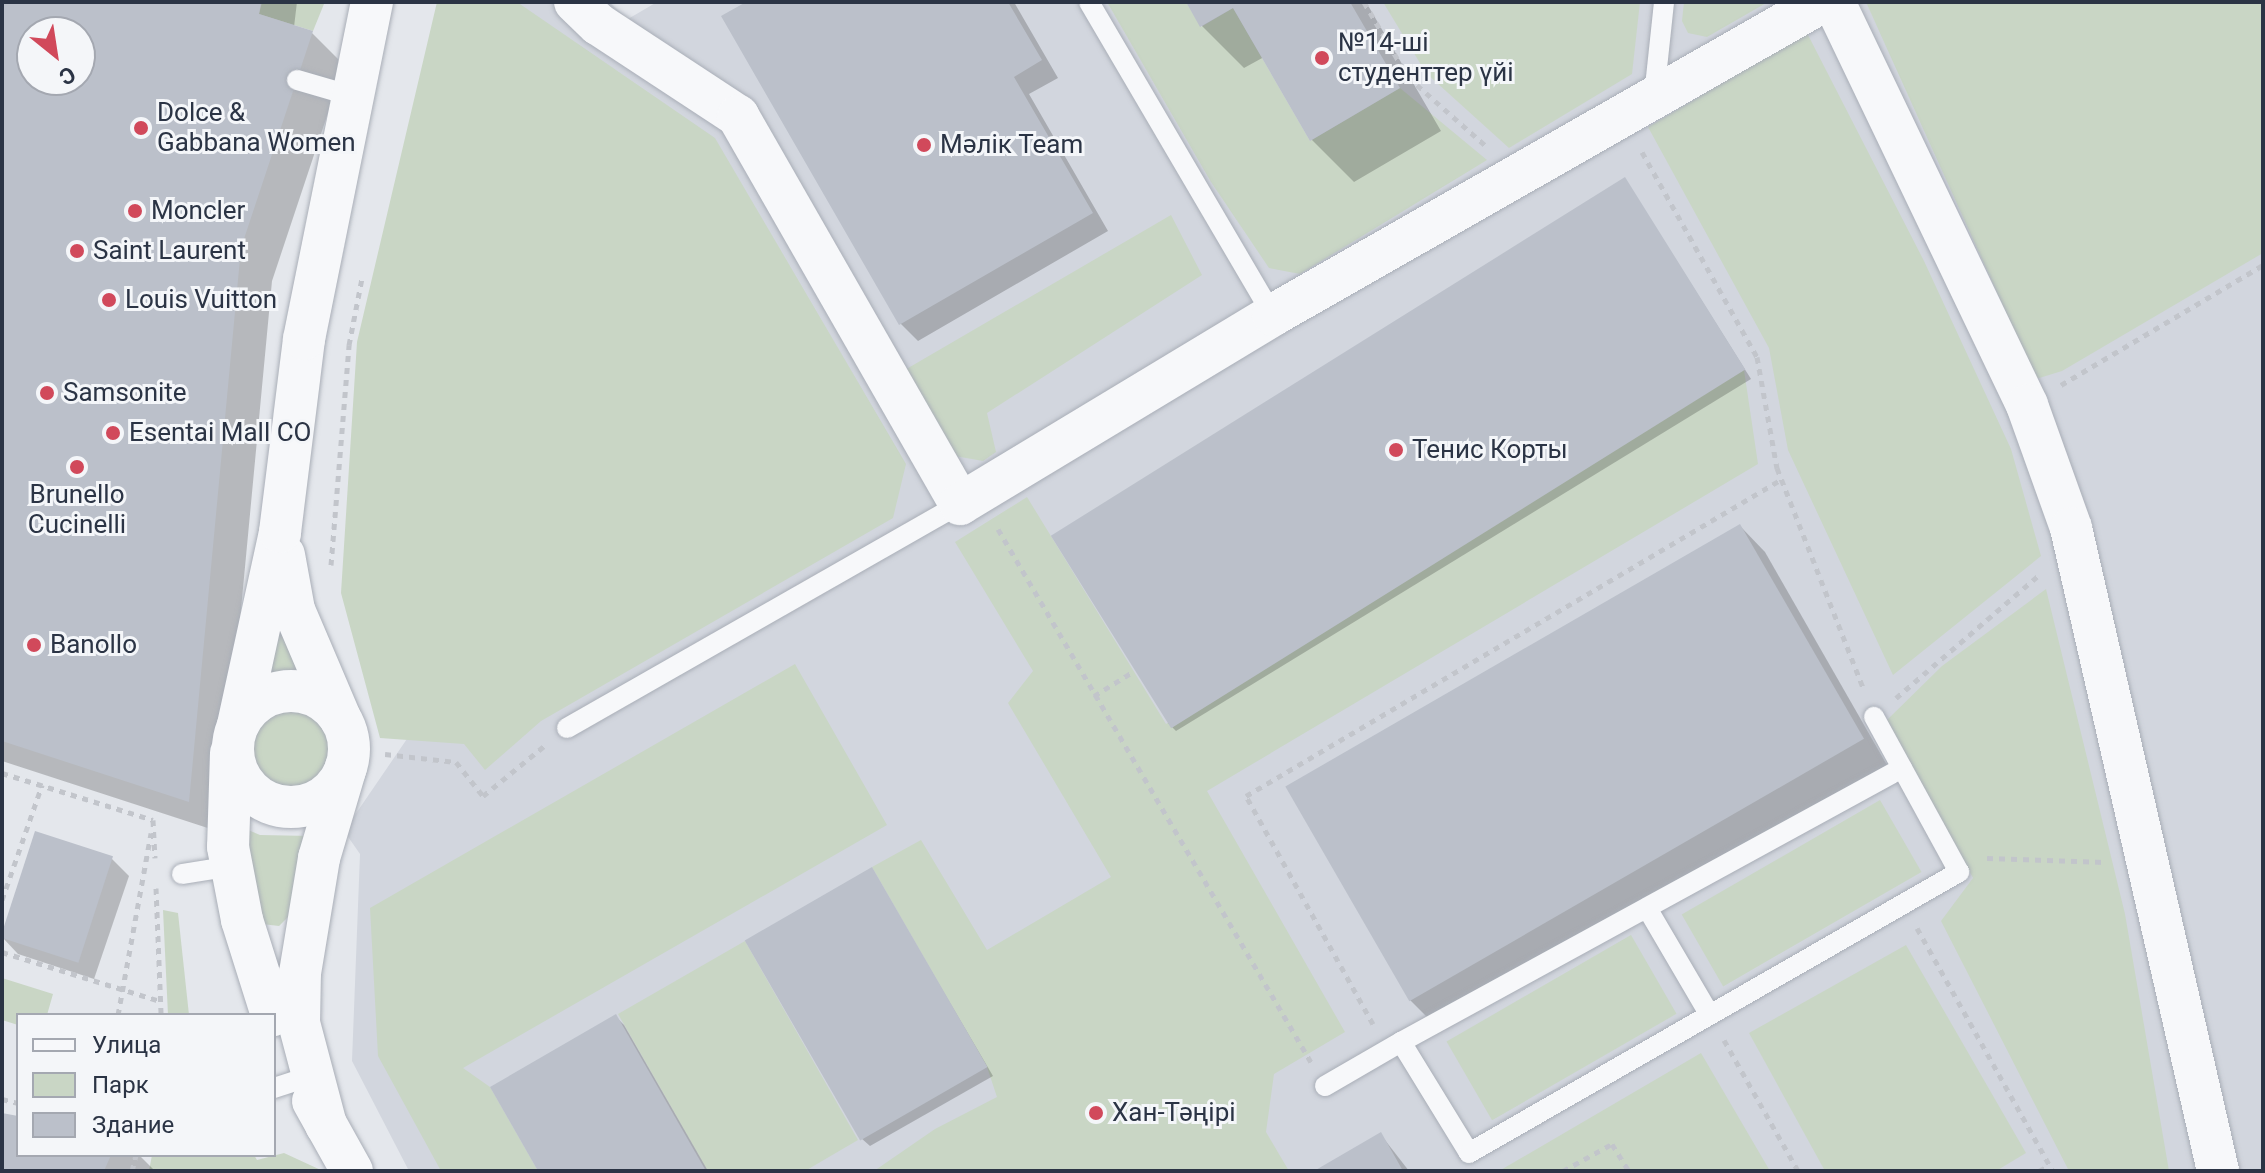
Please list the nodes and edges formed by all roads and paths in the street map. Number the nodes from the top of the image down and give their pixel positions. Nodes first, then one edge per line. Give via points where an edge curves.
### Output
1 (575, 2) edge
2 (1089, 2) edge
3 (1364, 2) edge
4 (1664, 2) edge
5 (1822, 2) edge
6 (1834, 2) edge
7 (366, 7) edge
8 (297, 80) dead end
9 (352, 96) junction
10 (1654, 96) junction
11 (1518, 174) junction
12 (2263, 265) edge
13 (364, 269) dead end
14 (1273, 315) junction
15 (2027, 405) junction
16 (1782, 479) junction
17 (968, 499) junction
18 (280, 532) junction
19 (2052, 563) dead end
20 (329, 581) dead end
21 (1134, 671) dead end
22 (1094, 696) junction
23 (1874, 717) junction
24 (343, 722) junction
25 (567, 728) joint
26 (235, 732) junction
27 (359, 760) junction
28 (1902, 768) junction
29 (2, 773) edge
30 (42, 785) junction
31 (153, 820) junction
32 (1951, 857) junction
33 (2119, 862) dead end
34 (155, 865) dead end
35 (232, 866) junction
36 (182, 874) dead end
37 (155, 880) dead end
38 (4, 891) edge
39 (2, 900) edge
40 (1903, 903) junction
41 (1647, 908) junction
42 (2, 952) edge
43 (123, 989) junction
44 (160, 1001) junction
45 (1708, 1012) junction
46 (118, 1013) edge
47 (161, 1013) edge
48 (271, 1013) edge
49 (276, 1030) edge
50 (1394, 1047) junction
51 (288, 1084) edge
52 (1325, 1086) joint
53 (326, 1125) junction
54 (2048, 1166) junction
55 (352, 1171) edge
56 (1563, 1171) edge
57 (1629, 1171) edge
58 (1798, 1171) edge
59 (2039, 1171) edge
60 (2053, 1171) edge
61 (2218, 1171) edge

1 - 17 street via 598,24 738,116
2 - 14 lane
3 - 11 path via 1408,77
4 - 10 lane
5 - 10 street
6 - 15 street
7 - 9 street
8 - 9 lane
9 - 18 street via 304,339
10 - 11 street
10 - 16 path via 1638,146 1757,357
11 - 14 street
12 - 15 path
13 - 20 path via 349,345
14 - 17 street
15 - 61 street via 2086,589
16 - 23 path
16 - 50 path via 1246,796
17 - 22 path
17 - 25 lane
18 - 24 street via 294,610
18 - 26 street
19 - 23 path
21 - 22 path
22 - 52 path
23 - 28 lane
24 - 26 street via 318,698 280,692 261,699
24 - 27 street via 349,752
25 - 27 path via 483,796 456,762
26 - 27 street via 236,770 247,787 282,806 321,798
26 - 35 street via 226,824
27 - 53 street via 319,858 300,973 299,1023
28 - 32 lane
28 - 41 lane
29 - 30 path
30 - 31 path
30 - 38 path
31 - 34 path
31 - 43 path
32 - 33 path
32 - 40 lane via 1959,872
35 - 36 lane
35 - 48 street via 242,920
37 - 44 path
38 - 39 path
40 - 45 lane
40 - 54 path
41 - 45 lane
41 - 50 lane
42 - 43 path
43 - 44 path
43 - 46 path
44 - 47 path
45 - 50 lane via 1469,1153
45 - 58 path
49 - 51 street
50 - 52 lane
51 - 53 street
53 - 55 street
54 - 59 path
54 - 60 path
56 - 57 path via 1612,1144

